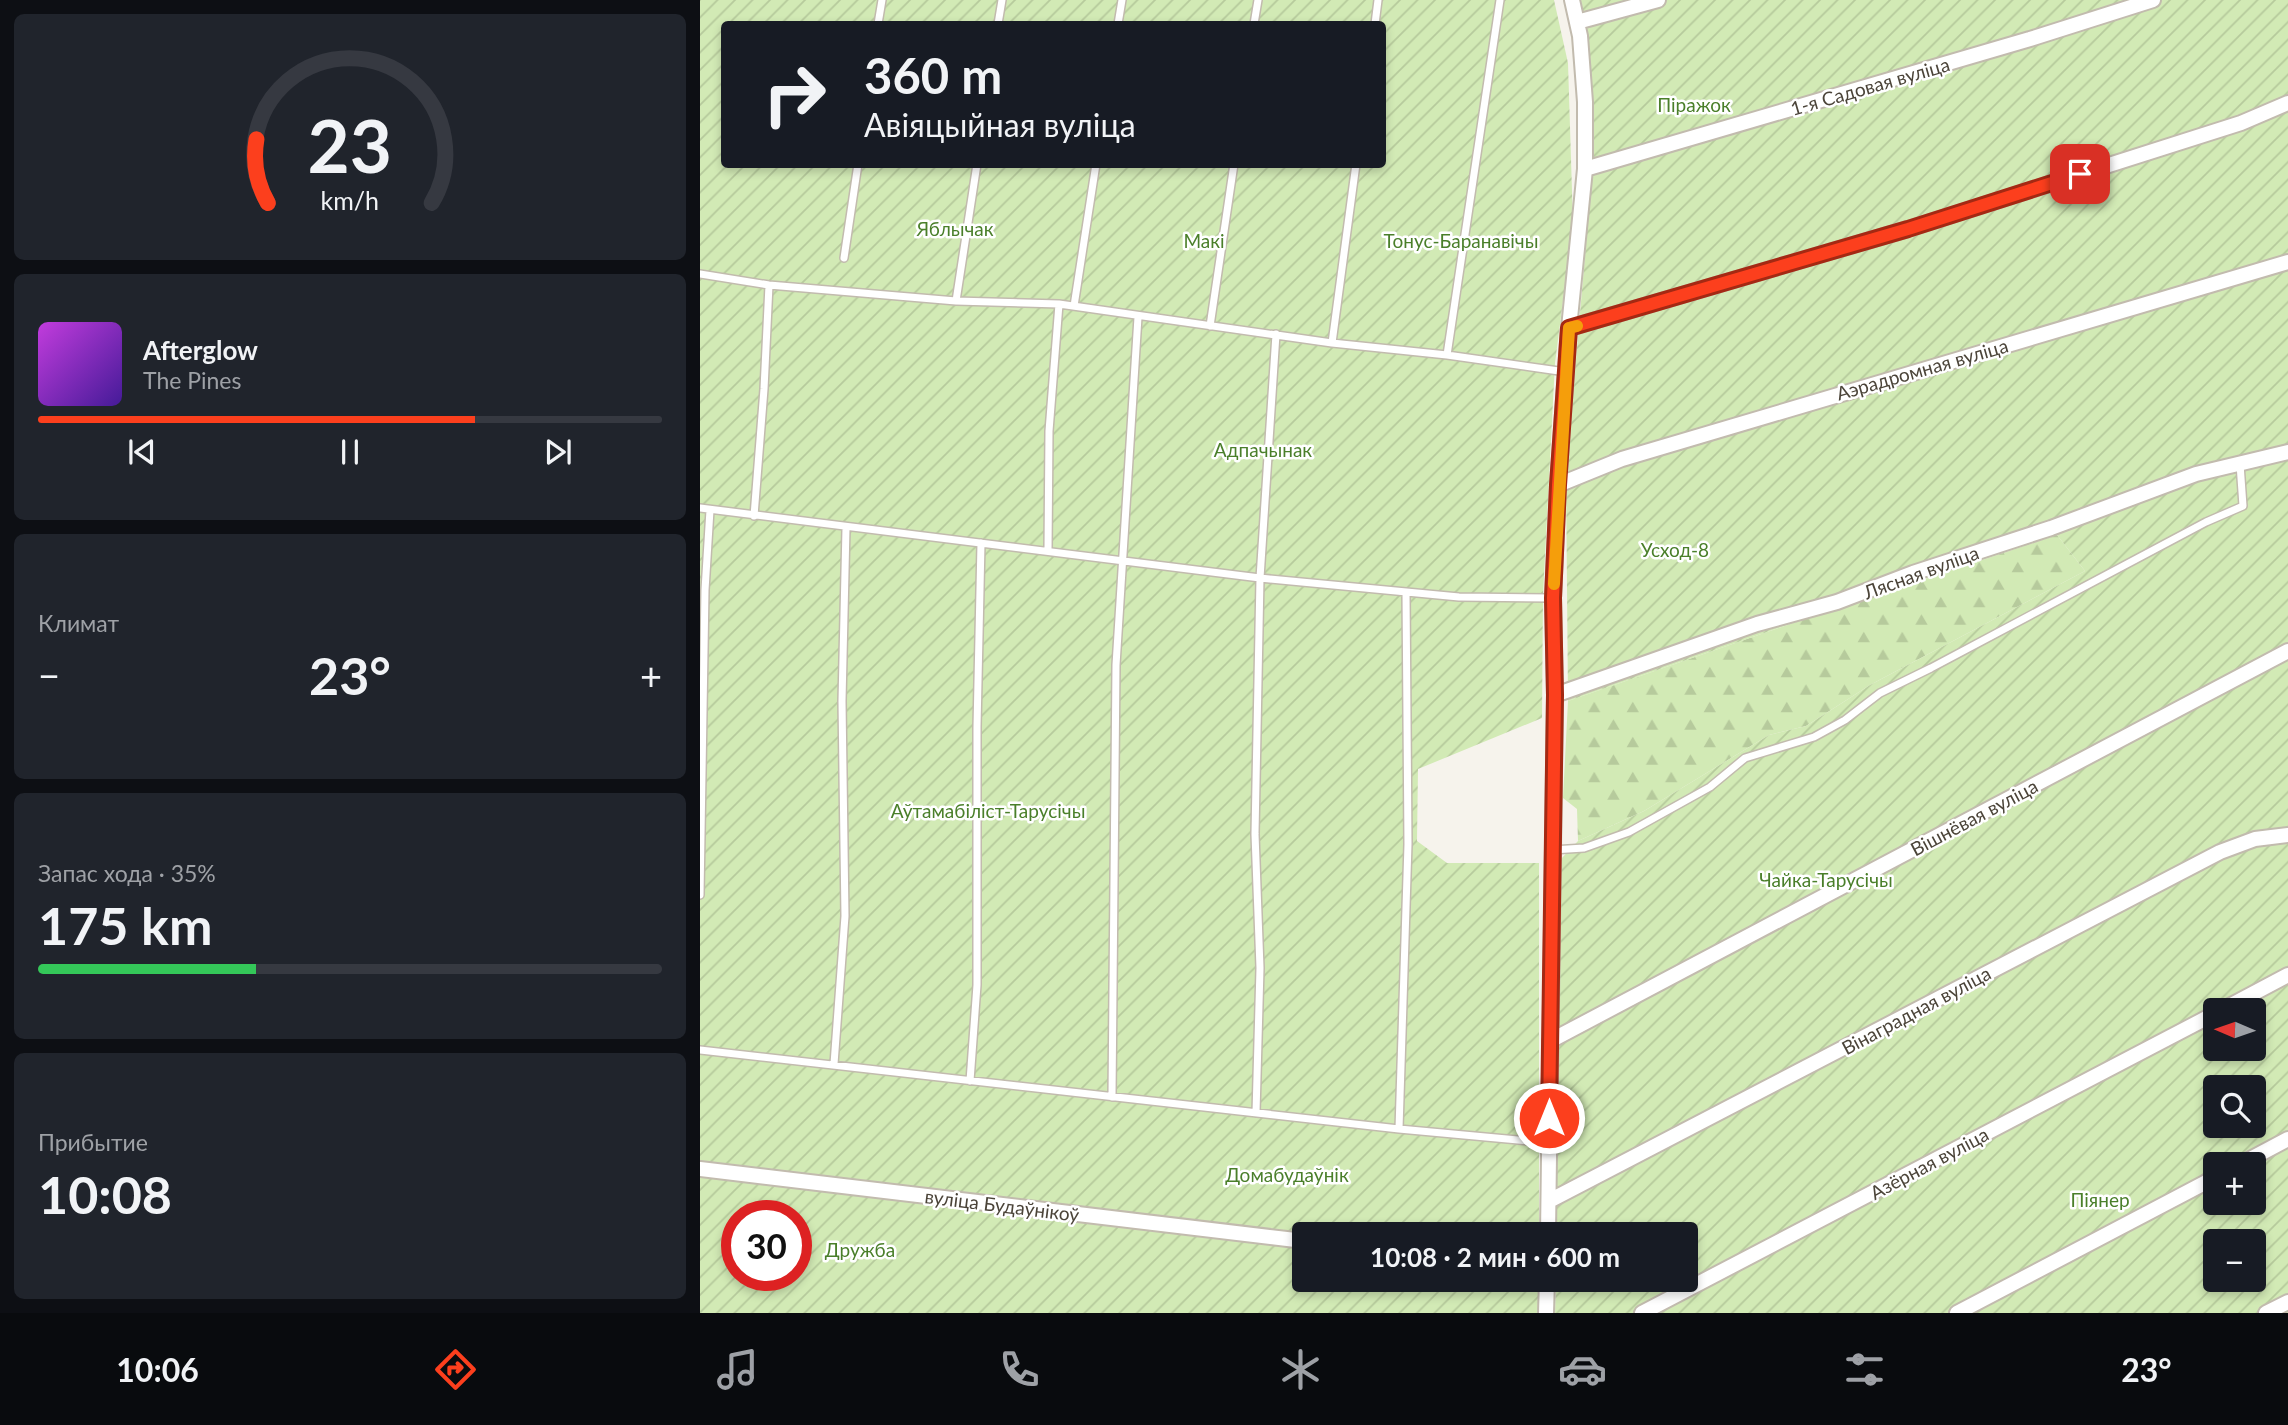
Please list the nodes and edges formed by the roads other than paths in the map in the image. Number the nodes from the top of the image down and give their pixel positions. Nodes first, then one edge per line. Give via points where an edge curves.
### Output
1 (882, 0) edge
2 (1002, 0) edge
3 (1122, 0) edge
4 (1258, 0) edge
5 (1378, 0) edge
6 (1500, 0) edge
7 (1572, 0) edge
8 (1658, 0) edge
9 (2153, 0) edge
10 (878, 21) edge
11 (998, 21) edge
12 (1118, 21) edge
13 (1254, 21) edge
14 (1375, 21) edge
15 (1577, 22) junction
16 (2288, 103) edge
17 (857, 168) edge
18 (976, 168) edge
19 (1095, 168) edge
20 (1233, 168) edge
21 (1355, 168) edge
22 (1585, 169) junction
23 (844, 258) dead end
24 (2288, 261) edge
25 (700, 274) edge
26 (769, 285) junction
27 (956, 301) junction
28 (1059, 304) junction
29 (1074, 306) junction
30 (1138, 317) junction
31 (1210, 326) junction
32 (1569, 328) junction
33 (1276, 334) junction
34 (1332, 343) junction
35 (1447, 355) junction
36 (1566, 372) junction
37 (2288, 452) edge
38 (2239, 464) junction
39 (1558, 485) junction
40 (700, 508) edge
41 (710, 510) junction
42 (754, 516) junction
43 (846, 528) junction
44 (981, 543) junction
45 (1048, 551) junction
46 (1123, 560) junction
47 (1261, 578) junction
48 (1406, 592) junction
49 (1553, 598) junction
50 (2288, 651) edge
51 (1555, 695) junction
52 (2288, 835) edge
53 (1551, 850) junction
54 (700, 895) edge
55 (2288, 975) edge
56 (2245, 998) edge
57 (2203, 1020) edge
58 (1549, 1041) junction
59 (700, 1050) edge
60 (834, 1064) junction
61 (970, 1081) junction
62 (1112, 1097) junction
63 (1256, 1113) junction
64 (1399, 1129) junction
65 (2288, 1139) edge
66 (1549, 1143) junction
67 (2264, 1152) edge
68 (700, 1169) edge
69 (2203, 1184) edge
70 (1549, 1201) junction
71 (1548, 1222) edge
72 (1292, 1240) edge
73 (1547, 1292) edge
74 (2288, 1301) edge
75 (1546, 1313) edge
76 (1642, 1313) edge
77 (1957, 1313) edge
78 (2266, 1313) edge

1 - 10 lane
2 - 11 lane
3 - 12 lane
4 - 13 lane
5 - 14 lane
6 - 35 lane
7 - 15 street
8 - 15 street
9 - 22 street, 1-я Садовая вуліца
15 - 22 street
16 - 32 street via 2241,123 1908,229
17 - 23 lane
18 - 27 lane
19 - 29 lane
20 - 31 lane
21 - 34 lane
22 - 32 street
24 - 39 street, Аэрадромная вуліца via 1622,458
25 - 26 lane
26 - 27 lane
26 - 42 lane
27 - 28 lane
28 - 29 lane
28 - 45 lane via 1049,431
29 - 30 lane
30 - 31 lane
30 - 46 lane
31 - 33 lane
32 - 36 street
33 - 34 lane
33 - 47 lane
34 - 35 lane
35 - 36 lane
36 - 39 street
37 - 38 street, Лясная вуліца
38 - 51 street, Лясная вуліца via 2196,474 1837,602 1745,628
38 - 53 lane via 2243,506 1880,692 1814,737 1745,758 1710,787 1629,832 1584,848
39 - 49 street
40 - 41 lane
41 - 42 lane
41 - 54 lane
42 - 43 lane
43 - 44 lane
43 - 60 lane via 842,701 845,916
44 - 45 lane
44 - 61 lane via 977,985
45 - 46 lane
46 - 47 lane
46 - 62 lane via 1116,665
47 - 48 lane
47 - 63 lane via 1255,834 1260,968
48 - 49 lane
48 - 64 lane via 1408,844
49 - 51 street
50 - 58 street, Вішнёвая вуліца
51 - 53 street
52 - 70 street, Вінаградная вуліца via 2255,839 2220,852
53 - 58 street
55 - 56 street
57 - 76 street, Азёрная вуліца
58 - 66 street
59 - 60 lane
60 - 61 lane
61 - 62 lane
62 - 63 lane
63 - 64 lane
64 - 66 lane
65 - 67 street
66 - 70 street
68 - 72 street, вуліца Будаўнікоў
69 - 77 street
70 - 71 street
73 - 75 street
74 - 78 street

